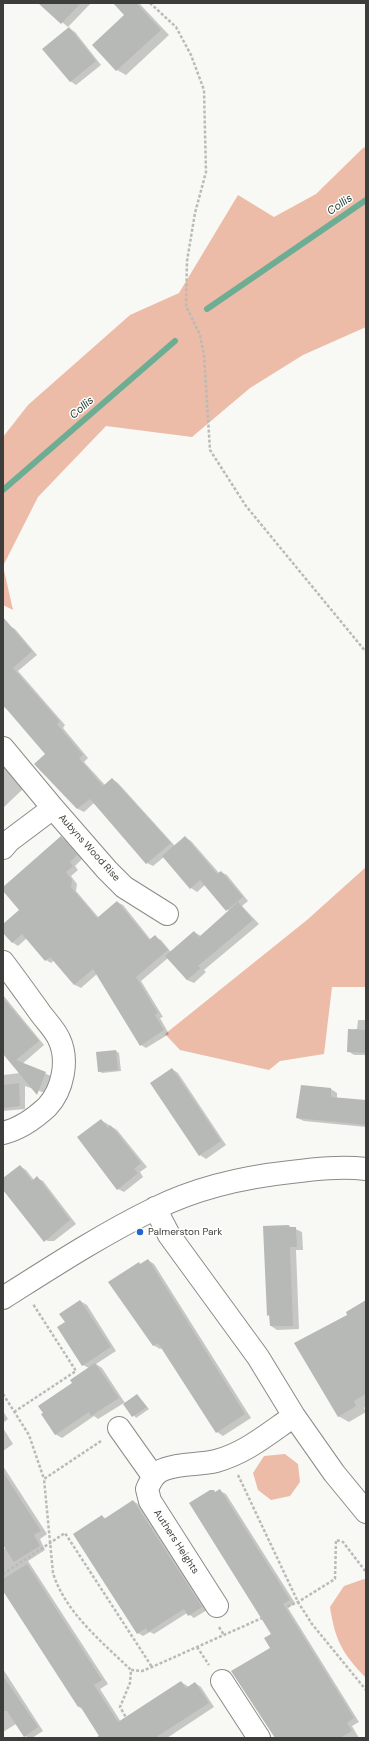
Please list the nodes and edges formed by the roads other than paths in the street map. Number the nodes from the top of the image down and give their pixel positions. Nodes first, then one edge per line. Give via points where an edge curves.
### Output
1 (3, 748) edge
2 (53, 808) junction
3 (3, 848) edge
4 (167, 914) dead end
5 (3, 962) edge
6 (3, 1133) edge
7 (366, 1169) edge
8 (155, 1208) junction
9 (3, 1298) edge
10 (294, 1416) junction
11 (120, 1428) road end
12 (153, 1476) junction
13 (366, 1512) edge
14 (217, 1606) dead end
15 (222, 1681) dead end
16 (254, 1736) edge

1 - 2 street, Aubyns Wood Rise
2 - 3 street, Aubyns Wood Rise
2 - 4 street, Aubyns Wood Rise via 124,887
5 - 6 street via 59,1039 63,1054 63,1071 60,1086 53,1100 26,1123
7 - 8 street via 318,1168 266,1174 221,1184
8 - 9 street via 45,1269
8 - 10 street via 169,1235 258,1357
10 - 12 street via 252,1446 230,1456 164,1469
10 - 13 street via 334,1473
11 - 12 street
12 - 14 street, Authers Heights via 147,1489 150,1501
15 - 16 street

